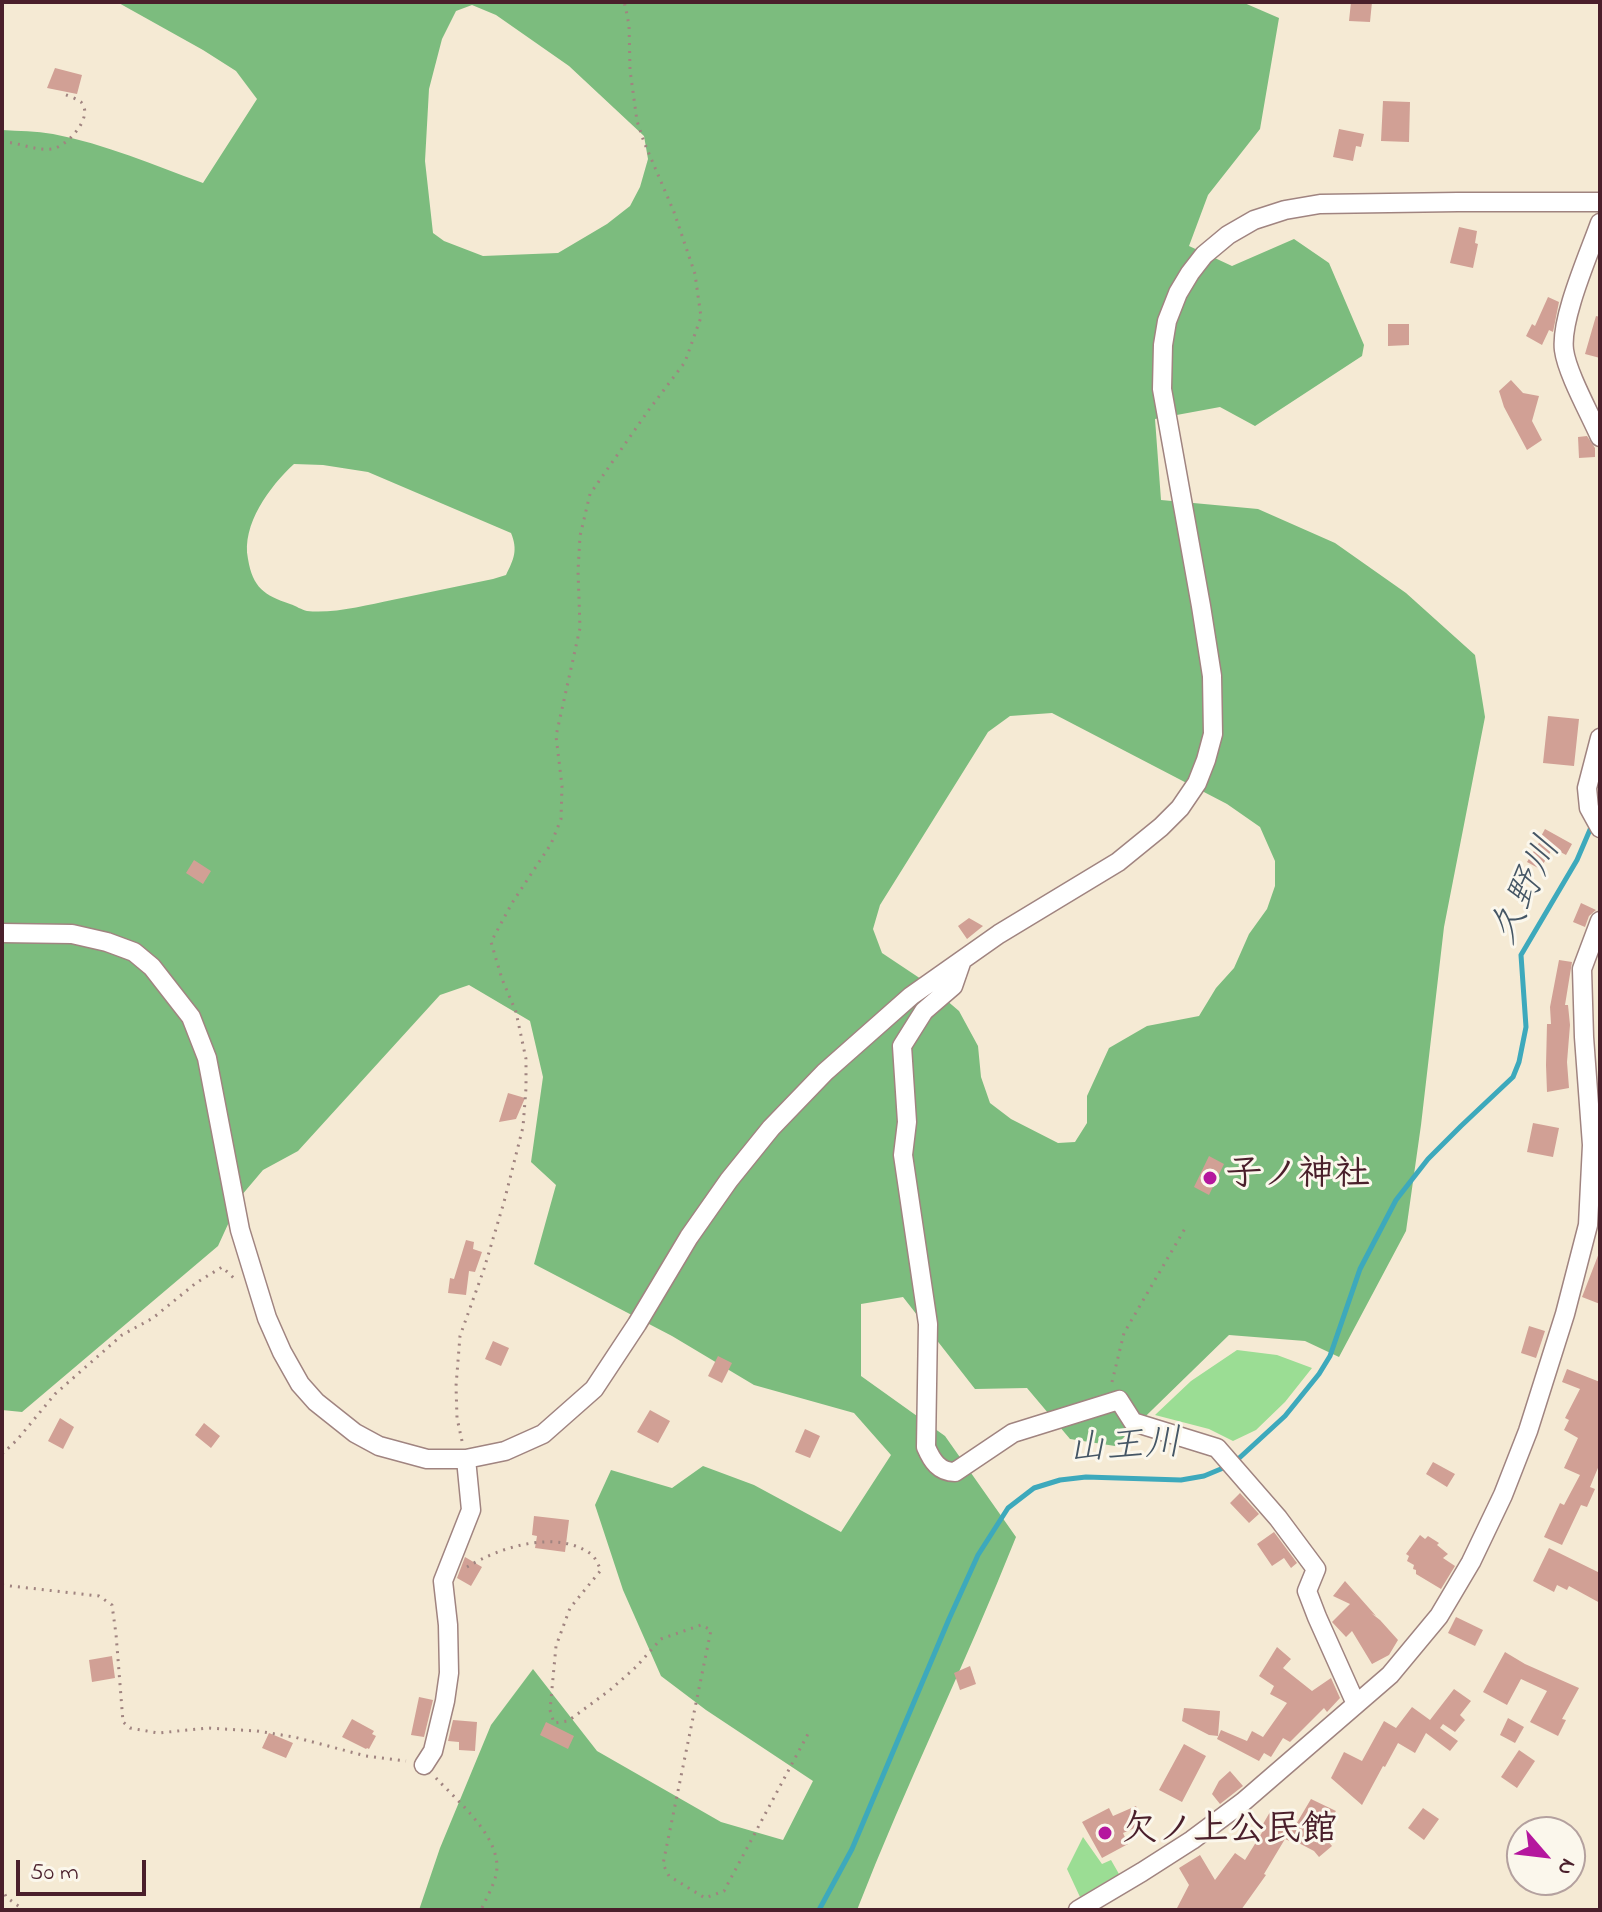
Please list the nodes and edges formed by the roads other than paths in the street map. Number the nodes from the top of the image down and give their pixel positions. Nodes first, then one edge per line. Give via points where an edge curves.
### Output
1 (1600, 202) edge
2 (1600, 223) edge
3 (1596, 414) edge
4 (1600, 437) edge
5 (1600, 738) edge
6 (1600, 828) edge
7 (1600, 921) edge
8 (2, 933) edge
9 (962, 960) junction
10 (466, 1459) junction
11 (1356, 1704) junction
12 (424, 1765) road end
13 (1078, 1910) edge

1 - 9 street via 1320,204 1254,220 1204,255 1178,293 1167,321 1162,389 1212,676 1213,734 1206,760 1197,783 1161,827 1118,862
2 - 3 street via 1566,323 1564,350
3 - 4 street
5 - 6 street via 1587,788 1589,808
7 - 11 street via 1582,969 1592,1145 1588,1225 1565,1314 1528,1431 1471,1562 1439,1616 1390,1675
8 - 10 street via 84,936 134,952 152,967 191,1017 207,1058 240,1230 267,1318 300,1384 335,1419 379,1446 427,1459
9 - 10 street via 879,1023 771,1128 689,1237 594,1389 543,1434 505,1451
9 - 11 street via 953,986 924,1011 902,1046 907,1122 903,1155 928,1324 926,1447 932,1461 955,1472 1013,1433 1119,1400 1133,1422 1217,1448 1316,1569 1307,1591
10 - 12 street via 471,1510 443,1581 449,1673 433,1751
11 - 13 street via 1192,1840

